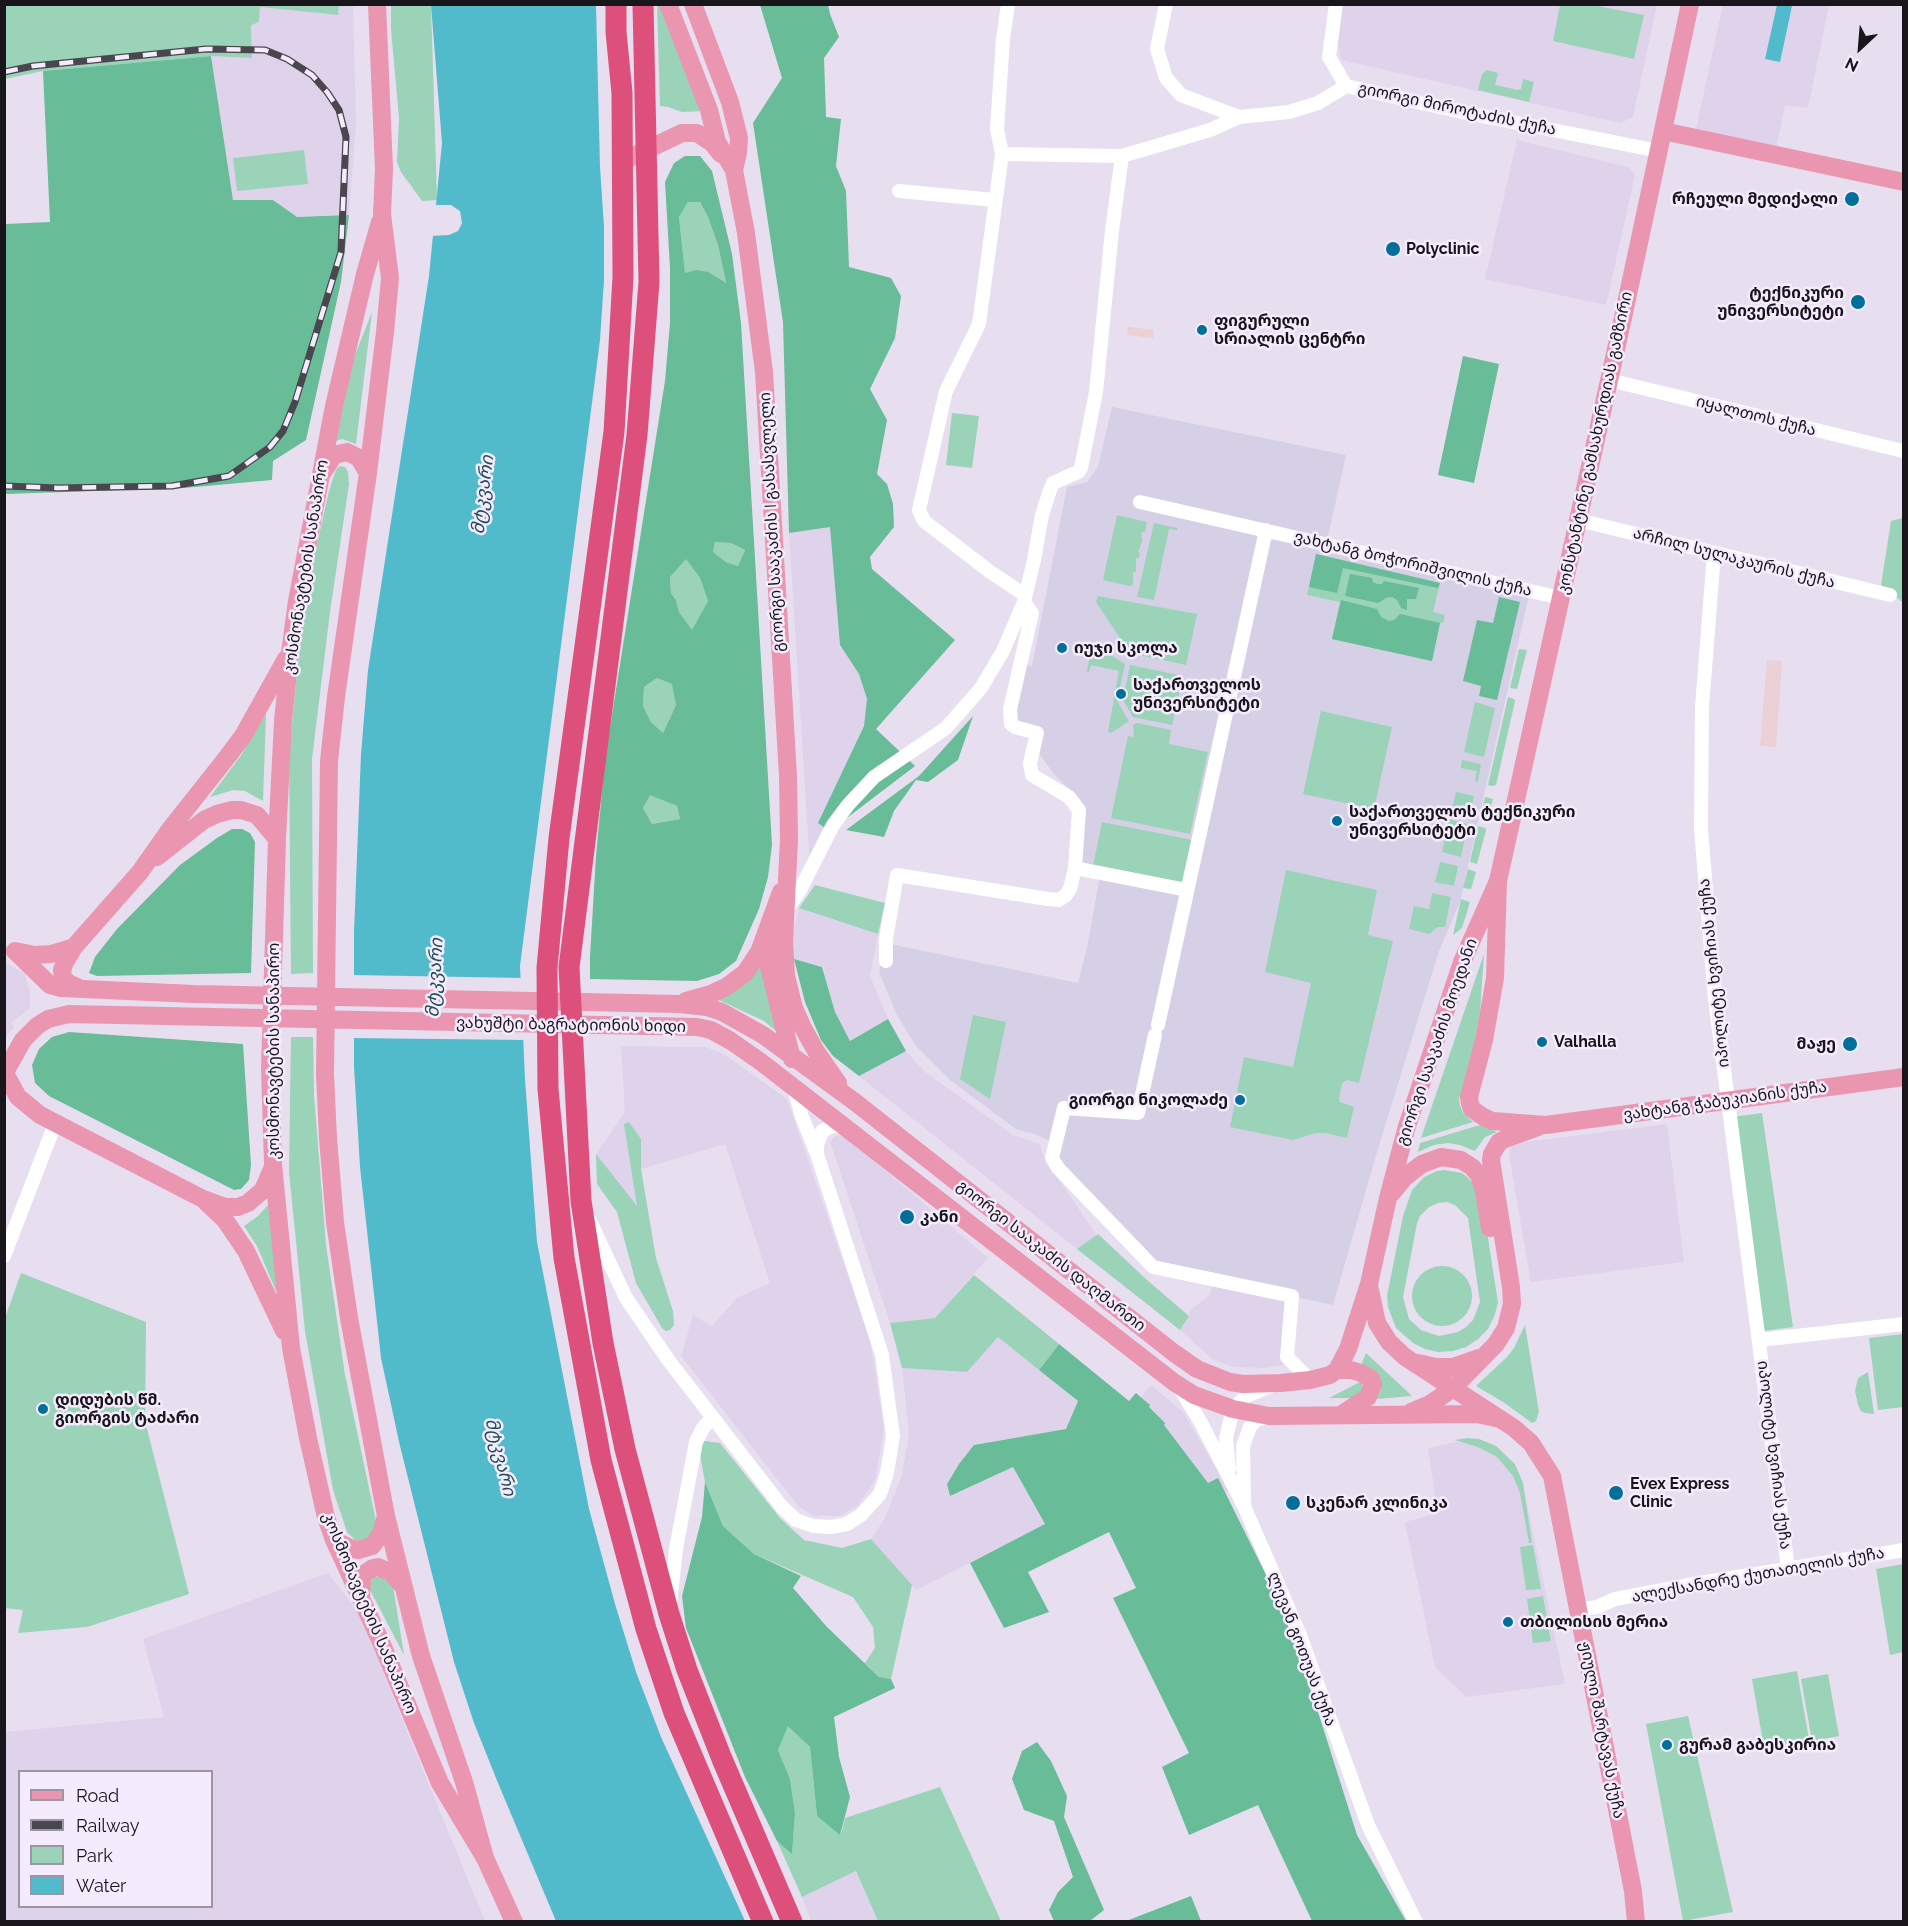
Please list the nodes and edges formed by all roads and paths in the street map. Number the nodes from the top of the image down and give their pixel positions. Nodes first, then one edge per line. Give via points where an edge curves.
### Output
1 (377, 4) edge
2 (616, 4) edge
3 (643, 4) edge
4 (668, 4) edge
5 (693, 4) edge
6 (1008, 4) edge
7 (1166, 4) edge
8 (1336, 4) edge
9 (1690, 4) edge
10 (1346, 86) junction
11 (1239, 117) junction
12 (1663, 131) junction
13 (646, 150) junction
14 (1659, 151) junction
15 (1002, 153) junction
16 (1122, 156) junction
17 (621, 162) junction
18 (734, 170) junction
19 (1904, 182) edge
20 (899, 191) dead end
21 (994, 201) junction
22 (382, 214) junction
23 (1609, 380) junction
24 (1903, 451) edge
25 (368, 473) junction
26 (319, 477) junction
27 (1140, 502) dead end
28 (1578, 520) junction
29 (1266, 530) junction
30 (1714, 553) junction
31 (1890, 595) dead end
32 (1561, 598) junction
33 (1024, 599) junction
34 (290, 652) junction
35 (277, 839) junction
36 (1075, 868) junction
37 (140, 872) junction
38 (786, 876) junction
39 (1498, 881) junction
40 (1187, 890) junction
41 (786, 912) junction
42 (767, 932) junction
43 (74, 947) junction
44 (10, 949) edge
45 (886, 961) dead end
46 (82, 989) junction
47 (691, 1003) junction
48 (697, 1027) joint
49 (790, 1055) junction
50 (5, 1073) edge
51 (1904, 1077) edge
52 (794, 1088) junction
53 (1728, 1100) junction
54 (855, 1102) junction
55 (820, 1107) junction
56 (56, 1124) junction
57 (1546, 1125) junction
58 (844, 1126) junction
59 (817, 1154) junction
60 (273, 1164) junction
61 (1388, 1198) junction
62 (203, 1199) junction
63 (581, 1201) junction
64 (4, 1256) edge
65 (1510, 1274) junction
66 (1369, 1284) junction
67 (1904, 1324) edge
68 (1760, 1340) junction
69 (291, 1348) junction
70 (1485, 1355) junction
71 (1413, 1362) junction
72 (1337, 1370) junction
73 (1310, 1380) junction
74 (1175, 1383) junction
75 (1281, 1383) junction
76 (1452, 1389) junction
77 (1233, 1409) junction
78 (1342, 1414) junction
79 (1269, 1416) junction
80 (1399, 1416) junction
81 (712, 1418) junction
82 (1500, 1419) junction
83 (1231, 1480) junction
84 (1244, 1506) junction
85 (386, 1516) junction
86 (334, 1540) junction
87 (1904, 1550) edge
88 (1788, 1569) junction
89 (403, 1586) junction
90 (361, 1601) junction
91 (1578, 1610) junction
92 (669, 1614) junction
93 (485, 1858) junction
94 (1633, 1891) junction
95 (514, 1922) edge
96 (763, 1922) edge
97 (792, 1922) edge
98 (1416, 1922) edge
99 (1636, 1922) edge
100 (1642, 1922) edge

1 - 22 main road, კოსმონავტების სანაპირო via 384,169
2 - 17 highway via 622,93
3 - 13 highway
4 - 18 main road, გიორგი სააკაძის I გასასვლელი via 717,141
5 - 18 main road, გიორგი სააკაძის I გასასვლელი via 730,102 739,138
6 - 15 street via 997,129
7 - 11 street via 1157,49 1166,78 1181,95
8 - 10 street via 1329,57
9 - 12 main road, კონსტანტინე გამსახურდიას გამზირი
10 - 11 street, გიორგი მიროტაძის ქუჩა via 1318,103 1289,112
10 - 14 street, გიორგი მიროტაძის ქუჩა
11 - 16 street, გიორგი მიროტაძის ქუჩა via 1210,130
12 - 14 main road, კონსტანტინე გამსახურდიას გამზირი
12 - 19 main road
13 - 17 main road
13 - 18 main road via 682,133 697,134 712,143
13 - 63 highway via 649,282 637,435 568,967
14 - 23 main road, კონსტანტინე გამსახურდიას გამზირი
15 - 16 street, გიორგი მიროტაძის ქუჩა
15 - 21 street
16 - 33 street via 1096,392 1081,468 1053,483
17 - 96 highway via 623,277 614,432 559,838 547,968 548,1089 564,1258 601,1460 646,1629 674,1713
18 - 38 main road, გიორგი სააკაძის I გასასვლელი via 764,372 788,776
20 - 21 street
21 - 33 street via 979,324 946,392 919,510 924,521
22 - 25 main road, კოსმონავტების სანაპირო via 390,278
22 - 26 main road, კოსმონავტების სანაპირო
23 - 24 street, იყალთოს ქუჩა
23 - 28 main road, კონსტანტინე გამსახურდიას გამზირი
25 - 26 main road via 359,458 340,452
25 - 85 main road, კოსმონავტების სანაპირო via 329,761 325,1074 336,1222 363,1399
26 - 34 main road, კოსმონავტების სანაპირო
27 - 29 street, ვახტანგ ბოჭორიშვილის ქუჩა
28 - 30 street, არჩილ სულაკაურის ქუჩა
28 - 32 main road, კონსტანტინე გამსახურდიას გამზირი
29 - 32 street, ვახტანგ ბოჭორიშვილის ქუჩა
29 - 40 street
30 - 31 street, არჩილ სულაკაურის ქუჩა
30 - 53 street, იპოლიტე ხვიჩიას ქუჩა via 1702,696 1701,830
32 - 39 main road, კონსტანტინე გამსახურდიას გამზირი
33 - 36 street via 1032,613 1010,709 1011,724 1037,733 1030,763 1032,775 1069,797 1079,810
33 - 41 street via 1003,651 981,688 946,728 879,772 848,805
34 - 35 main road, კოსმონავტების სანაპირო
34 - 37 main road via 238,743
35 - 37 main road via 265,822 249,811 217,814 204,820
35 - 60 main road, კოსმონავტების სანაპირო via 270,1068
36 - 40 street
36 - 45 street via 1070,889 1059,900 897,875
37 - 43 main road
38 - 41 main road, გიორგი სააკაძის I გასასვლელი
38 - 42 main road, გიორგი სააკაძის I გასასვლელი
39 - 57 main road, გიორგი სააკაძის მოედანი via 1495,978 1470,1104 1492,1121
39 - 61 main road, გიორგი სააკაძის მოედანი via 1462,962 1407,1126
40 - 73 street via 1138,1113 1064,1108 1052,1158 1153,1267 1292,1296 1287,1357
41 - 54 main road, გიორგი სააკაძის I გასასვლელი via 786,976 794,1008 827,1070
42 - 47 main road, გიორგი სააკაძის I გასასვლელი via 745,973 726,987
42 - 49 main road, გიორგი სააკაძის I გასასვლელი via 769,967
43 - 44 main road via 35,955
43 - 46 main road via 62,970 63,977
44 - 46 main road, ვახუშტი ბაგრატიონის ხიდი via 50,985
46 - 47 main road, ვახუშტი ბაგრატიონის ხიდი
47 - 49 main road, გიორგი სააკაძის დაღმართი via 747,1024
48 - 50 main road, ვახუშტი ბაგრატიონის ხიდი via 59,1015 37,1026 23,1040
48 - 52 main road, გიორგი სააკაძის დაღმართი via 731,1041
49 - 54 main road, გიორგი სააკაძის დაღმართი
49 - 55 main road, გიორგი სააკაძის დაღმართი via 800,1082
50 - 56 main road via 18,1097
51 - 53 main road, ვახტანგ ჭაბუკიანის ქუჩა
52 - 55 main road, გიორგი სააკაძის დაღმართი
52 - 59 street
53 - 57 main road, ვახტანგ ჭაბუკიანის ქუჩა
53 - 68 street, იპოლიტე ხვიჩიას ქუჩა
54 - 75 main road, გიორგი სააკაძის დაღმართი via 1189,1363 1230,1382
55 - 58 main road, გიორგი სააკაძის დაღმართი
56 - 62 main road
56 - 64 street
57 - 65 main road via 1505,1138 1492,1154
58 - 59 street via 822,1131
58 - 74 main road, გიორგი სააკაძის დაღმართი
59 - 81 street via 882,1354 893,1436 880,1494 847,1524 813,1526 796,1520
60 - 62 main road via 263,1190 248,1203 225,1207
60 - 69 main road, კოსმონავტების სანაპირო
61 - 65 main road via 1422,1164 1441,1157 1461,1160 1479,1175 1494,1251
61 - 66 main road, გიორგი სააკაძის მოედანი
62 - 69 main road via 225,1220 246,1251
63 - 81 street via 626,1298
63 - 92 highway via 603,1343 625,1449
65 - 70 main road via 1511,1317 1501,1337
66 - 71 main road, გიორგი სააკაძის მოედანი via 1382,1332
66 - 72 main road, გიორგი სააკაძის მოედანი
67 - 68 street
68 - 88 street, იპოლიტე ხვიჩიას ქუჩა
69 - 86 main road, კოსმონავტების სანაპირო via 317,1485
70 - 71 main road via 1453,1367
70 - 76 main road
71 - 76 main road, გიორგი სააკაძის მოედანი
72 - 73 main road, გიორგი სააკაძის დაღმართი
72 - 78 main road via 1361,1373 1373,1384 1368,1397
73 - 75 main road, გიორგი სააკაძის დაღმართი
74 - 77 main road, გიორგი სააკაძის დაღმართი via 1203,1399
74 - 83 street, ლევან გოთუას ქუჩა
75 - 77 street via 1246,1396
76 - 80 main road via 1430,1404
76 - 82 main road, გიორგი სააკაძის მოედანი
77 - 79 main road, გიორგი სააკაძის დაღმართი
77 - 83 street via 1226,1438
78 - 79 main road, გიორგი სააკაძის დაღმართი
78 - 80 main road
79 - 84 street via 1256,1420 1243,1446
80 - 82 main road via 1477,1414
81 - 92 street via 696,1442 676,1549
82 - 91 main road, ჟიული შარტავას ქუჩა via 1531,1443 1552,1476
83 - 84 street, ლევან გოთუას ქუჩა
84 - 98 street, ლევან გოთუას ქუჩა via 1300,1635 1368,1825
85 - 86 main road via 381,1534 372,1546 358,1550
85 - 89 main road, კოსმონავტების სანაპირო
86 - 90 main road, კოსმონავტების სანაპირო
87 - 88 street, ალექსანდრე ქუთათელის ქუჩა
88 - 91 street, ალექსანდრე ქუთათელის ქუჩა via 1615,1599
89 - 90 main road via 390,1572 373,1568 364,1574
89 - 93 main road, კოსმონავტების სანაპირო
90 - 93 main road, კოსმონავტების სანაპირო via 440,1783
91 - 94 main road, ჟიული შარტავას ქუჩა
92 - 97 highway via 722,1760
93 - 95 main road, კოსმონავტების სანაპირო
94 - 99 main road, ჟიული შარტავას ქუჩა
94 - 100 main road

